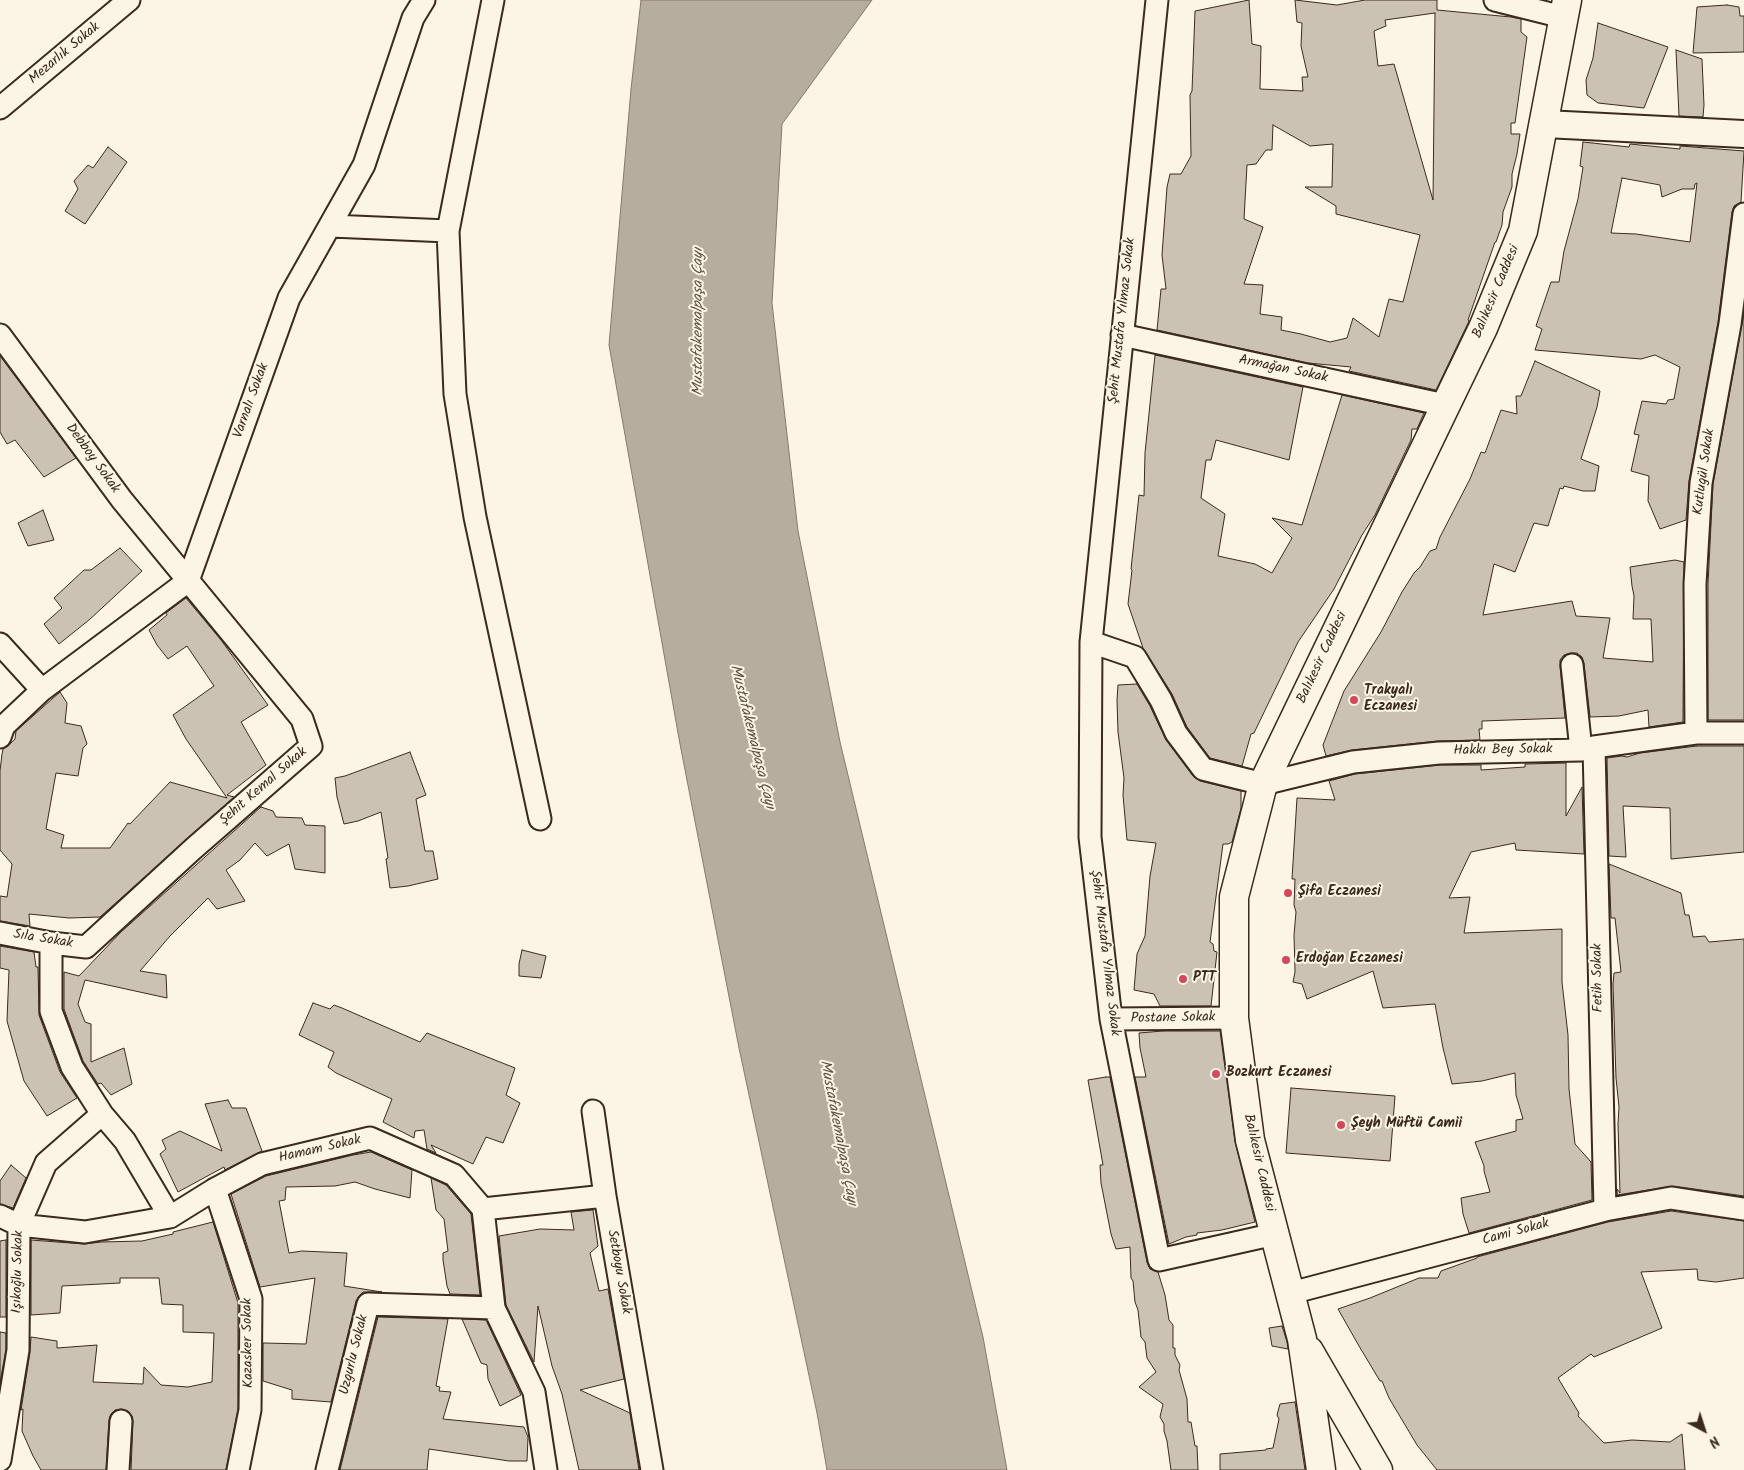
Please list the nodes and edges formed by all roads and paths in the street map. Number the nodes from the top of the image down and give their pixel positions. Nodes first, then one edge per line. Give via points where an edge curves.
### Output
1 (129, 0) edge
2 (424, 0) edge
3 (493, 0) edge
4 (1158, 0) edge
5 (1495, 0) edge
6 (1565, 8) edge
7 (0, 108) edge
8 (1545, 124) junction
9 (1744, 134) edge
10 (1744, 214) edge
11 (330, 226) junction
12 (448, 231) junction
13 (1122, 336) junction
14 (4, 347) edge
15 (1445, 405) junction
16 (188, 581) junction
17 (1091, 642) junction
18 (0, 644) edge
19 (1572, 664) dead end
20 (42, 690) junction
21 (1696, 733) junction
22 (1744, 733) edge
23 (0, 737) edge
24 (1587, 748) junction
25 (1263, 784) junction
26 (540, 819) dead end
27 (0, 933) edge
28 (51, 943) junction
29 (86, 947) joint
30 (1234, 1018) junction
31 (1111, 1019) junction
32 (593, 1111) dead end
33 (102, 1114) junction
34 (214, 1189) junction
35 (605, 1196) junction
36 (483, 1209) junction
37 (1744, 1209) edge
38 (1605, 1210) junction
39 (0, 1216) edge
40 (170, 1217) junction
41 (19, 1225) junction
42 (1275, 1234) junction
43 (1290, 1293) junction
44 (494, 1308) junction
45 (1302, 1339) junction
46 (121, 1421) dead end
47 (0, 1460) edge
48 (118, 1470) edge
49 (238, 1470) edge
50 (327, 1470) edge
51 (546, 1470) edge
52 (652, 1470) edge
53 (1320, 1470) edge
54 (1378, 1470) edge

1 - 7 street, Mezarlık Sokak
2 - 11 street, Varnalı Sokak via 413,18 364,165
3 - 12 street
4 - 13 street, Şehit Mustafa Yılmaz Sokak
5 - 6 street
6 - 8 main road, Balıkesir Caddesi
8 - 9 street
8 - 15 main road, Balıkesir Caddesi via 1523,231 1483,328
10 - 21 street, Kutlugül Sokak via 1730,324 1701,483 1695,584
11 - 12 street
11 - 16 street, Varnalı Sokak via 289,298
12 - 26 street via 455,394 475,517
13 - 15 street, Armağan Sokak
13 - 17 street, Şehit Mustafa Yılmaz Sokak
14 - 16 street, Debboy Sokak
15 - 25 main road, Balıkesir Caddesi
16 - 20 street
16 - 29 street, Şehit Kemal Sokak via 302,719 311,746
17 - 25 street via 1135,657 1176,733 1202,769
17 - 31 street, Şehit Mustafa Yılmaz Sokak via 1090,837
18 - 20 street
19 - 24 street, Fetih Sokak
20 - 23 street via 4,726
21 - 22 street, Hakkı Bey Sokak
21 - 24 street, Hakkı Bey Sokak
24 - 25 street, Hakkı Bey Sokak via 1438,753 1353,762
24 - 38 street, Fetih Sokak
25 - 30 main road, Balıkesir Caddesi via 1234,897
27 - 28 street, Sıla Sokak
28 - 29 street, Sıla Sokak
28 - 33 street via 51,1011 72,1068
30 - 31 street, Postane Sokak
30 - 42 main road, Balıkesir Caddesi via 1250,1140
31 - 42 street, Şehit Mustafa Yılmaz Sokak via 1158,1260
32 - 35 street, Setboyu Sokak
33 - 40 street via 125,1141
33 - 41 street, Işıkoğlu Sokak via 46,1164
34 - 36 street, Hamam Sokak via 262,1164 370,1138 454,1175
34 - 40 street, Hamam Sokak
34 - 49 street, Kazasker Sokak via 251,1299 250,1410
35 - 36 street
35 - 52 street, Setboyu Sokak
36 - 44 street
37 - 38 street, Cami Sokak via 1671,1198
38 - 43 street, Cami Sokak
39 - 41 street, Hamam Sokak
40 - 41 street, Hamam Sokak via 85,1232
41 - 47 street, Işıkoğlu Sokak via 18,1350
42 - 43 main road, Balıkesir Caddesi
43 - 45 main road, Balıkesir Caddesi
44 - 50 street, Uzgurlu Sokak via 368,1304
44 - 51 street via 534,1392
45 - 53 main road, Balıkesir Caddesi
45 - 54 main road, Balıkesir Caddesi
46 - 48 street

